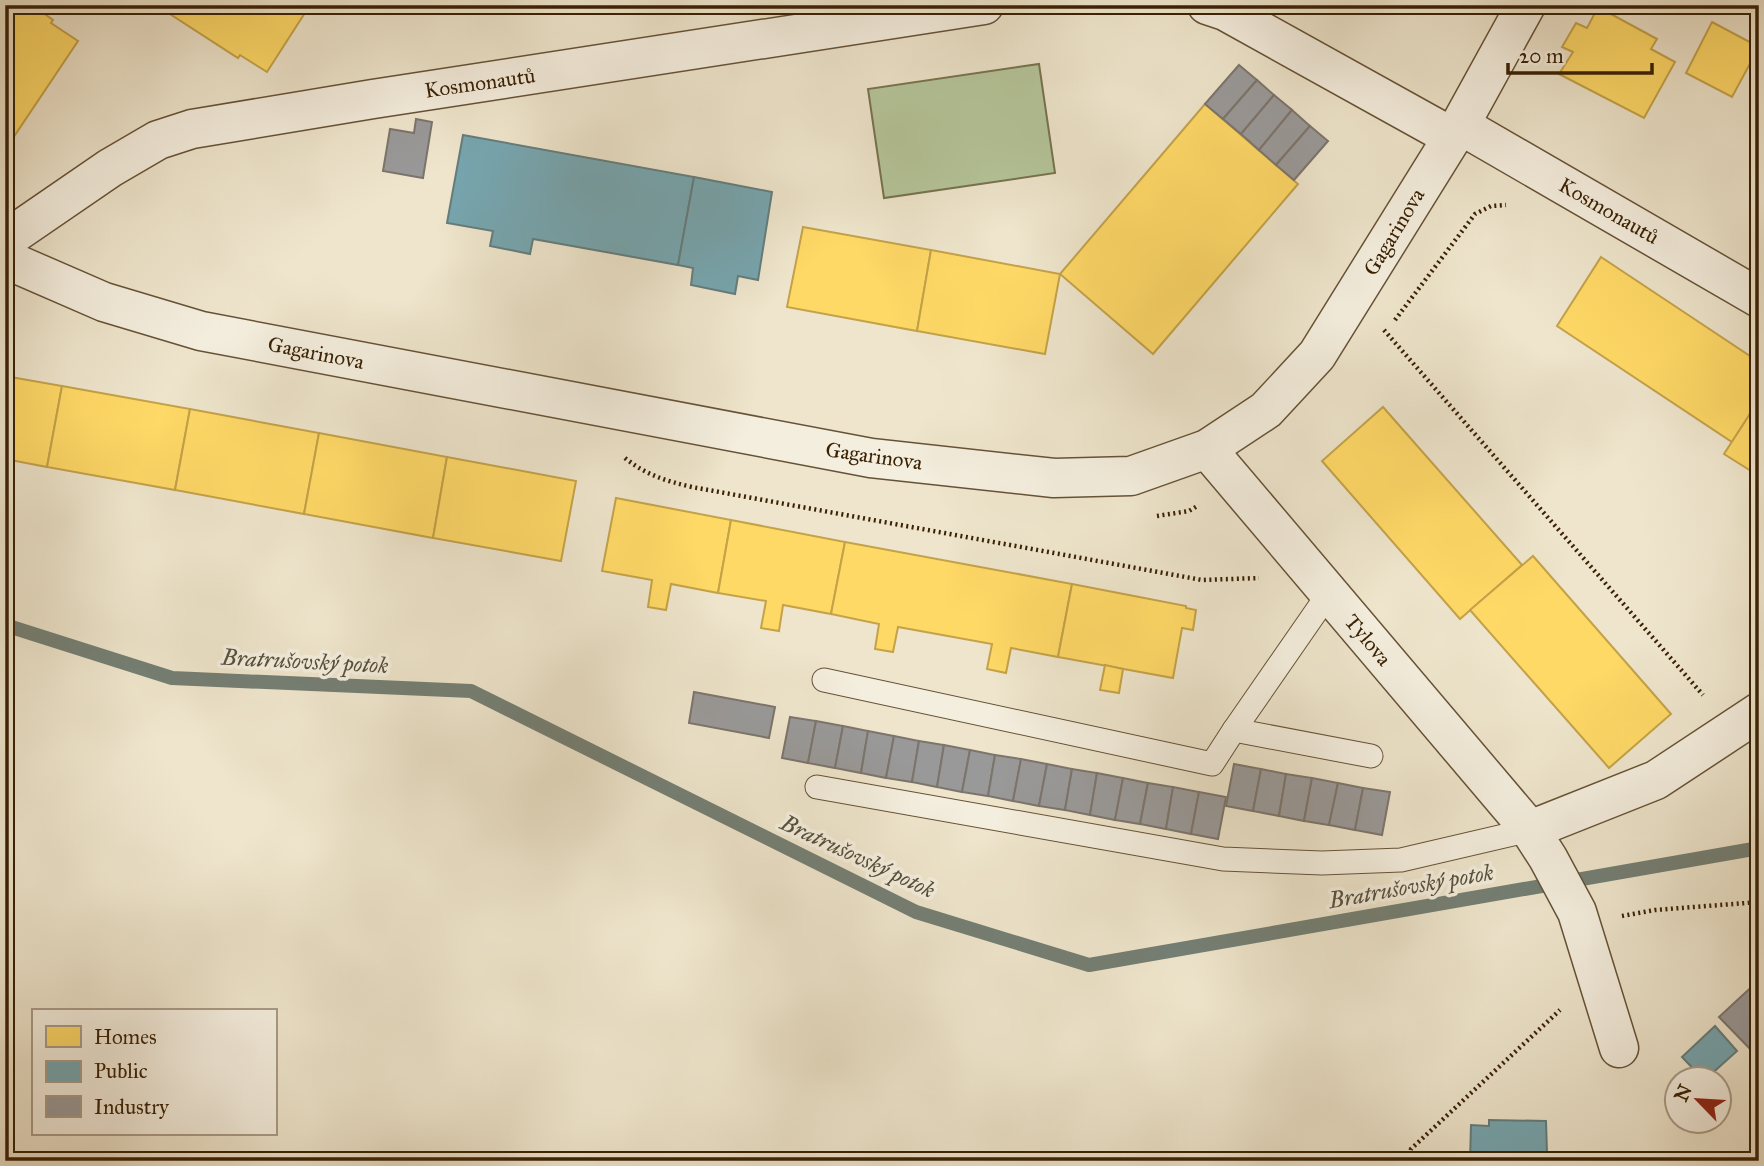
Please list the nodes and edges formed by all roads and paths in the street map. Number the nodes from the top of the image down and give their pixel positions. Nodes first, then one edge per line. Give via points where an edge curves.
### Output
1 (984, 5) edge
2 (1207, 5) edge
3 (1526, 5) edge
4 (1456, 131) junction
5 (1510, 205) dead end
6 (5, 240) edge
7 (5, 259) edge
8 (1354, 296) junction
9 (1759, 298) edge
10 (1385, 332) junction
11 (1376, 342) dead end
12 (1207, 449) junction
13 (623, 456) dead end
14 (1322, 585) junction
15 (824, 680) dead end
16 (1746, 721) edge
17 (1234, 730) junction
18 (1371, 755) dead end
19 (817, 786) dead end
20 (1539, 844) junction
21 (1759, 902) edge
22 (1579, 919) junction
23 (1596, 976) junction
24 (1619, 1048) dead end
25 (1409, 1161) edge

1 - 6 street, Kosmonautů via 192,129 158,141 110,168
2 - 4 street, Kosmonautů
3 - 4 street, Gagarinova
4 - 8 street, Gagarinova
4 - 9 street, Kosmonautů
5 - 10 path via 1491,206 1475,214
7 - 12 street, Gagarinova via 104,302 201,331 872,458 1054,478 1130,476
8 - 10 path
8 - 12 street, Gagarinova via 1317,355 1266,410
10 - 11 path
10 - 16 path
12 - 14 street, Tylova
13 - 14 path via 639,470 692,487 1202,580
14 - 17 lane
14 - 20 street, Tylova
15 - 17 lane via 1212,764
16 - 20 street via 1656,780
17 - 18 lane
19 - 20 lane via 1223,859 1401,860
20 - 22 street, Tylova
21 - 22 path
22 - 23 street, Tylova
23 - 24 street, Tylova
23 - 25 path via 1410,1149

